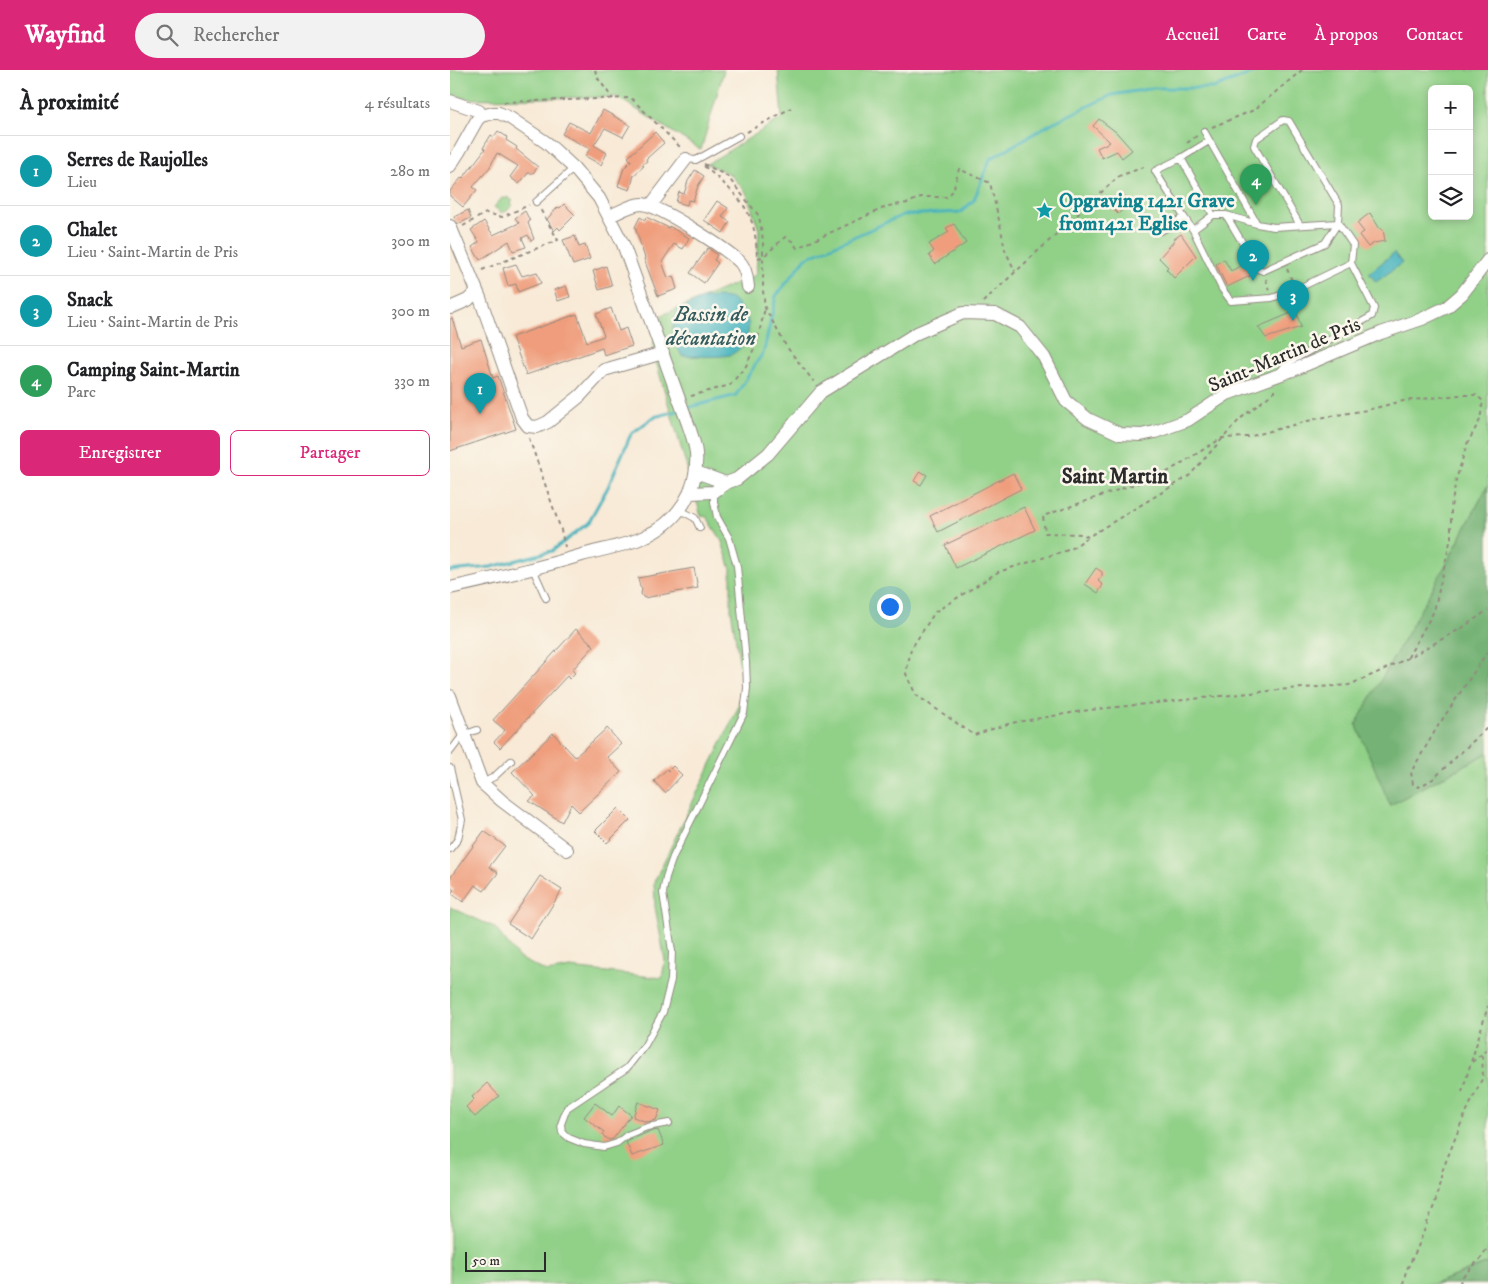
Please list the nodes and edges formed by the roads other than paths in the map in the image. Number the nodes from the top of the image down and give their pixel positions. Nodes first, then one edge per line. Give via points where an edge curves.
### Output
1 (450, 101) edge
2 (482, 116) junction
3 (1204, 131) road end
4 (739, 136) road end
5 (1209, 141) junction
6 (1181, 158) junction
7 (691, 159) joint
8 (450, 166) edge
9 (574, 168) junction
10 (536, 202) road end
11 (651, 205) junction
12 (1226, 215) junction
13 (610, 216) junction
14 (1213, 216) junction
15 (1184, 217) junction
16 (1338, 223) junction
17 (1257, 224) junction
18 (1300, 225) junction
19 (452, 228) edge
20 (1192, 230) junction
21 (1161, 231) dead end
22 (1488, 260) edge
23 (1351, 263) junction
24 (748, 287) dead end
25 (476, 292) junction
26 (450, 308) edge
27 (663, 353) junction
28 (1275, 376) junction
29 (696, 472) junction
30 (719, 485) junction
31 (690, 493) junction
32 (680, 510) junction
33 (700, 528) dead end
34 (533, 569) junction
35 (450, 588) edge
36 (546, 598) dead end
37 (450, 699) edge
38 (477, 730) dead end
39 (463, 735) junction
40 (450, 752) edge
41 (511, 761) dead end
42 (450, 768) edge
43 (482, 783) junction
44 (451, 784) edge
45 (450, 849) edge
46 (567, 850) dead end
47 (669, 1123) dead end

1 - 2 street via 479,111
2 - 8 street via 473,124
2 - 9 street via 499,113 510,118 536,134
3 - 5 lane
4 - 7 lane
5 - 6 lane
5 - 17 lane
6 - 14 lane
6 - 15 lane via 1155,171
7 - 11 street
9 - 10 lane
9 - 13 street
11 - 13 street via 639,204
11 - 24 street via 700,233 741,263
12 - 14 lane
12 - 16 lane via 1258,270 1263,271 1326,243
12 - 17 lane
13 - 27 street via 624,244
14 - 20 lane
15 - 20 lane
15 - 21 lane
16 - 18 lane
16 - 18 lane via 1339,205 1289,121 1283,120 1256,139 1254,146
16 - 23 lane via 1352,245
17 - 18 lane via 1274,227
19 - 25 street
20 - 23 lane via 1231,301 1272,298
22 - 28 street, Saint-Martin de Pris via 1448,307
23 - 28 lane via 1374,308 1372,316 1286,364
25 - 26 street via 468,300
25 - 27 street via 522,418 528,426 537,427 548,422 580,396 604,370
27 - 29 street via 696,452
28 - 30 street, Saint-Martin de Pris via 1227,394 1188,420 1141,435 1120,434 1088,420 1066,401 1044,357 1020,327 995,314 964,313 917,334 821,392 768,454 737,479
29 - 30 street
29 - 31 street
30 - 31 street
30 - 47 lane via 714,502 717,516 729,538 737,566 746,662 744,713 666,877 663,893 672,951 671,980 663,1012 628,1068 567,1108 561,1124 562,1132 569,1138 604,1147 647,1127
31 - 32 street
32 - 33 lane via 695,518
32 - 34 street via 664,527 643,538
34 - 35 street
34 - 36 lane
37 - 39 street
38 - 39 lane
39 - 40 lane
39 - 43 street
41 - 43 lane
42 - 44 lane
43 - 46 street
44 - 45 lane via 462,820 458,839

